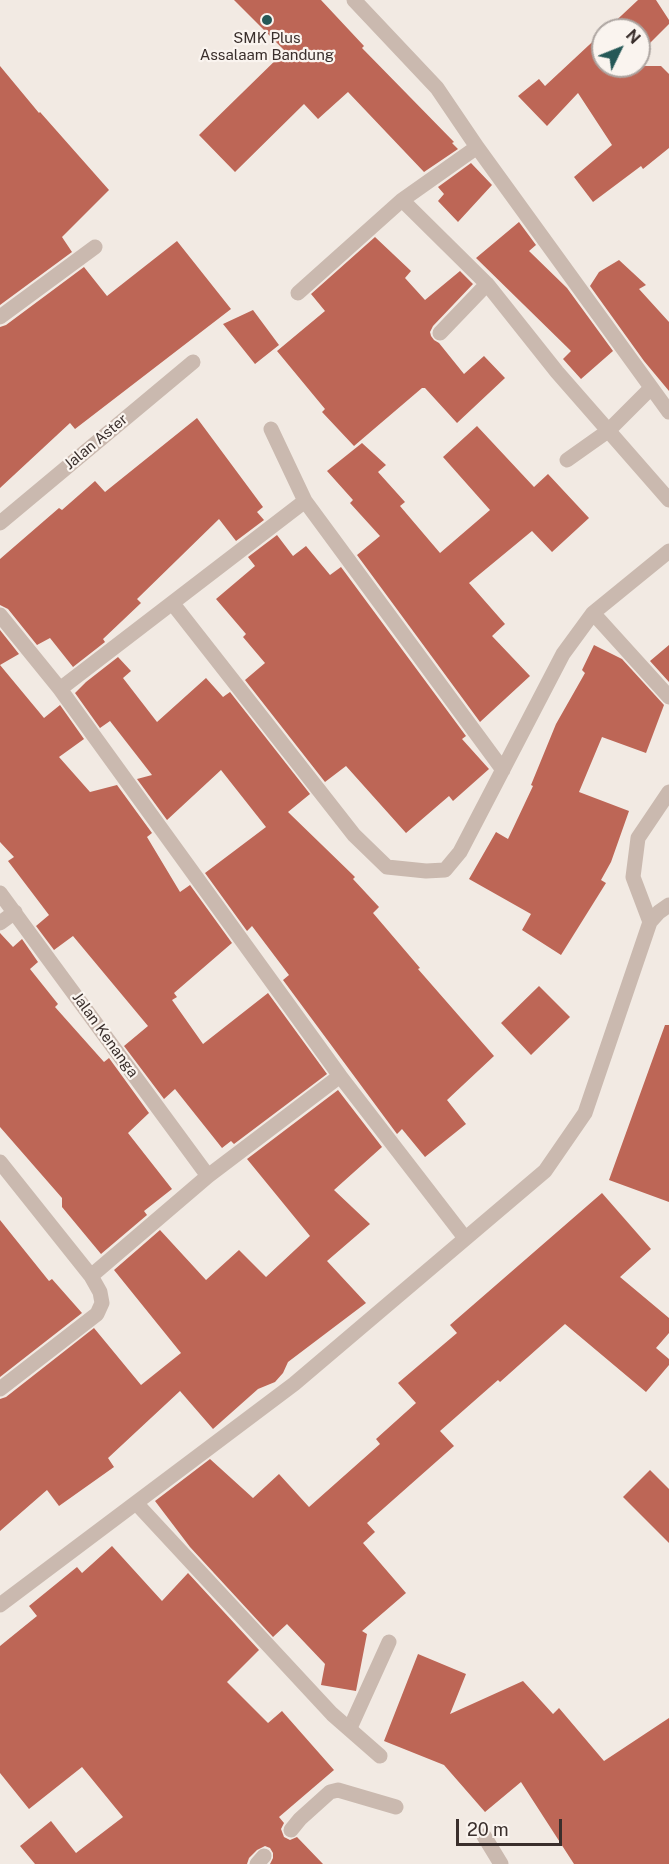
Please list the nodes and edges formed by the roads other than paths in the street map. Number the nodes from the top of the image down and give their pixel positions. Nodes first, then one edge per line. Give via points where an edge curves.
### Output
1 (354, 0) edge
2 (477, 147) junction
3 (402, 200) junction
4 (95, 247) dead end
5 (487, 284) junction
6 (298, 293) dead end
7 (0, 317) edge
8 (440, 333) dead end
9 (193, 362) dead end
10 (651, 388) junction
11 (669, 412) edge
12 (272, 429) dead end
13 (608, 431) junction
14 (567, 460) dead end
15 (669, 500) edge
16 (304, 501) junction
17 (0, 523) edge
18 (669, 551) edge
19 (173, 604) junction
20 (593, 613) junction
21 (0, 615) edge
22 (60, 690) junction
23 (669, 697) edge
24 (503, 770) junction
25 (669, 792) edge
26 (0, 893) edge
27 (669, 905) edge
28 (15, 912) junction
29 (650, 922) junction
30 (0, 923) edge
31 (340, 1076) junction
32 (0, 1162) edge
33 (208, 1176) junction
34 (465, 1238) junction
35 (91, 1276) junction
36 (0, 1389) edge
37 (136, 1503) junction
38 (0, 1605) edge
39 (389, 1642) dead end
40 (350, 1728) junction
41 (380, 1756) dead end
42 (396, 1807) dead end
43 (291, 1830) dead end
44 (484, 1836) dead end
45 (501, 1864) edge

1 - 2 street via 437,88
2 - 3 street
2 - 10 street
3 - 5 street
3 - 6 street
4 - 7 street
5 - 8 street
5 - 13 street
9 - 17 street, Jalan Aster
10 - 11 street
10 - 13 street
12 - 16 street
13 - 14 street
13 - 15 street
16 - 19 street
16 - 24 street
18 - 20 street
19 - 22 street
19 - 24 street via 354,835 387,867 445,870 460,852
20 - 23 street
20 - 24 street via 563,654
21 - 22 street
22 - 31 street
25 - 29 street via 638,838 633,877
26 - 28 street, Jalan Kenanga
27 - 29 street
28 - 30 street
28 - 33 street, Jalan Kenanga
29 - 34 street via 585,1113 545,1171
31 - 33 street
31 - 34 street
32 - 35 street
33 - 35 street
34 - 37 street via 294,1384
35 - 36 street via 102,1303 97,1314
37 - 38 street
37 - 40 street via 332,1714
39 - 40 street
40 - 41 street
42 - 43 street via 338,1790 330,1792
44 - 45 street

